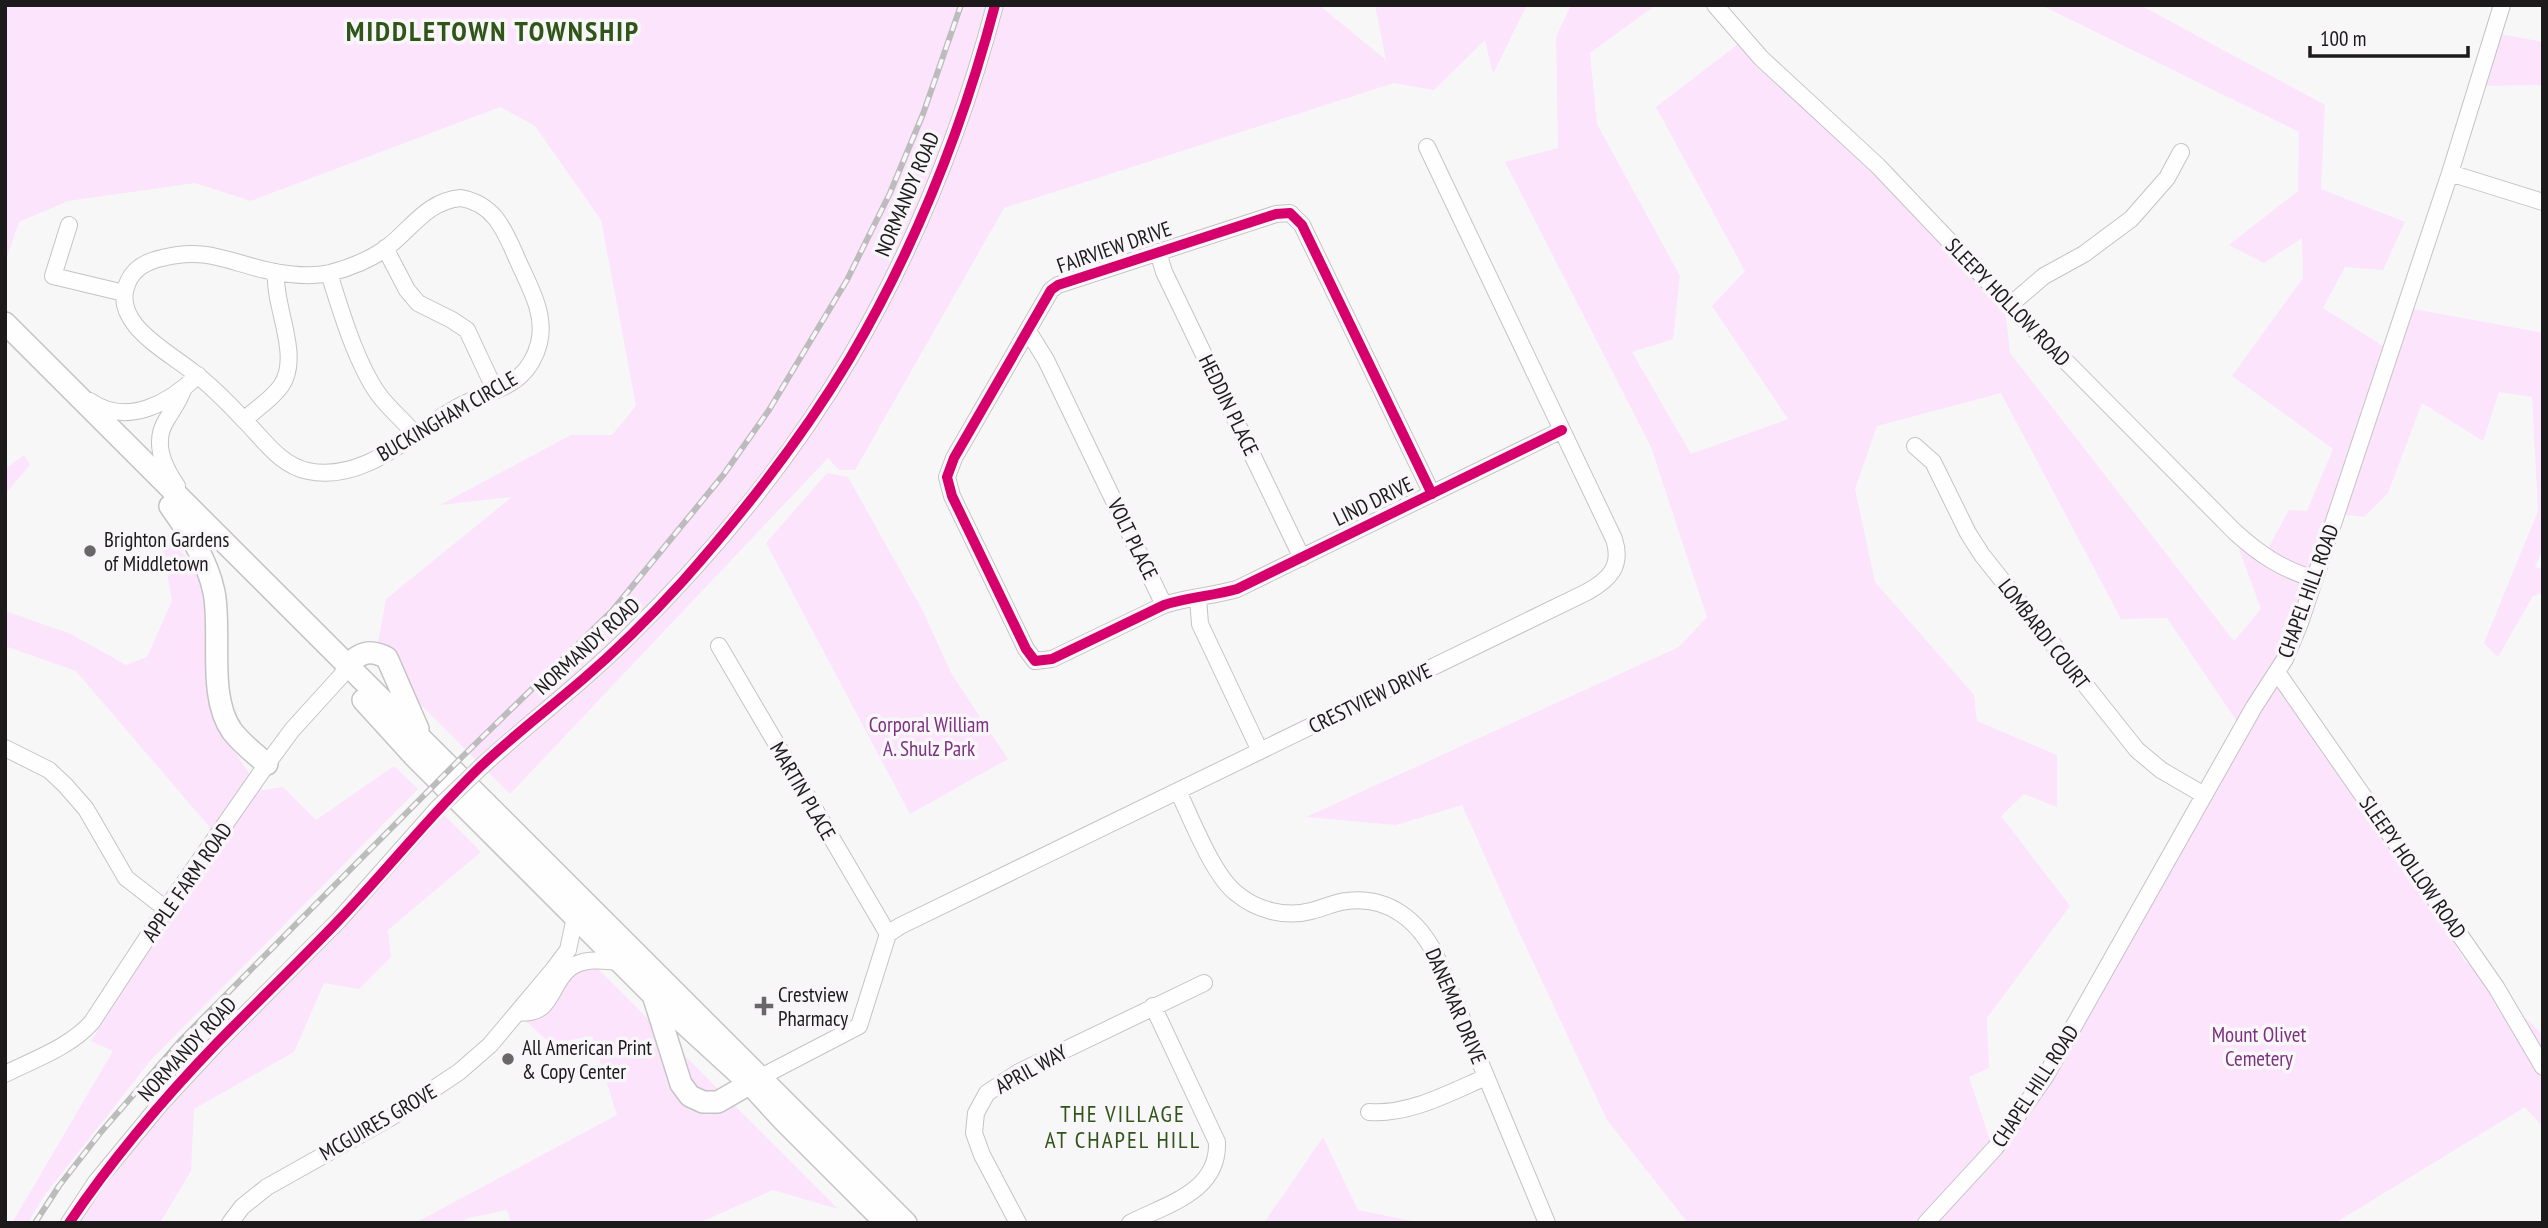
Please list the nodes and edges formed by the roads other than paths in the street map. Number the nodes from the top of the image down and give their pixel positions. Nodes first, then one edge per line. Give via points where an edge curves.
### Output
1 (995, 5) edge
2 (1715, 5) edge
3 (2502, 5) edge
4 (1427, 147) dead end
5 (2182, 152) dead end
6 (2450, 173) junction
7 (2543, 202) edge
8 (69, 225) dead end
9 (385, 248) junction
10 (1158, 252) junction
11 (276, 272) junction
12 (329, 273) junction
13 (124, 293) junction
14 (2010, 305) junction
15 (5, 323) edge
16 (1028, 331) junction
17 (5, 342) edge
18 (198, 375) junction
19 (71, 388) junction
20 (183, 390) junction
21 (495, 390) junction
22 (244, 420) junction
23 (1562, 430) junction
24 (416, 436) junction
25 (1916, 446) dead end
26 (1432, 494) junction
27 (170, 506) junction
28 (197, 513) junction
29 (1302, 558) junction
30 (2315, 579) junction
31 (1198, 598) junction
32 (1164, 605) junction
33 (719, 646) dead end
34 (344, 671) junction
35 (2277, 672) junction
36 (5, 748) edge
37 (431, 749) junction
38 (1261, 751) junction
39 (267, 764) junction
40 (1178, 791) junction
41 (2204, 795) junction
42 (166, 909) junction
43 (575, 917) junction
44 (888, 934) junction
45 (620, 962) junction
46 (1204, 983) dead end
47 (654, 996) junction
48 (1153, 1006) junction
49 (518, 1012) junction
50 (2543, 1067) edge
51 (5, 1074) edge
52 (1486, 1077) junction
53 (756, 1081) junction
54 (1369, 1112) dead end
55 (69, 1223) edge
56 (230, 1223) edge
57 (886, 1223) edge
58 (905, 1223) edge
59 (1018, 1223) edge
60 (1130, 1223) edge
61 (1547, 1223) edge
62 (1926, 1223) edge

1 - 55 street, NORMANDY ROAD, bridge via 951,141 906,247 851,356 741,513 603,661 438,808 339,920 162,1102 96,1182
2 - 14 street, SLEEPY HOLLOW ROAD via 1761,58 1871,159
3 - 6 street, CHAPEL HILL ROAD
4 - 23 street, CRESTVIEW DRIVE
5 - 14 street via 2167,178 2131,219 2084,254 2044,276
6 - 7 street
6 - 30 street, CHAPEL HILL ROAD
8 - 13 street via 53,276
9 - 12 street, BUCKINGHAM CIRCLE
9 - 21 street via 418,303 467,330
9 - 21 street, BUCKINGHAM CIRCLE via 426,211 451,199 479,204 500,222 537,305 541,332 526,369
10 - 16 street, FAIRVIEW DRIVE via 1058,285
10 - 26 street, FAIRVIEW DRIVE via 1290,213 1302,225
10 - 29 street, HEDDIN PLACE
11 - 12 street, BUCKINGHAM CIRCLE
11 - 13 street, BUCKINGHAM CIRCLE via 220,256 176,254 140,267
11 - 22 street via 288,369 278,389
12 - 24 street via 371,382
13 - 18 street, BUCKINGHAM CIRCLE via 132,323
14 - 30 street, SLEEPY HOLLOW ROAD via 2244,540 2287,570
15 - 19 highway
16 - 32 street, VOLT PLACE
16 - 32 street, FAIRVIEW DRIVE via 947,477 1027,649 1035,661 1052,659
17 - 27 highway
18 - 20 street
18 - 22 street, BUCKINGHAM CIRCLE
19 - 20 street via 102,409 125,414 155,406
19 - 28 highway
20 - 28 street via 163,427 159,447 168,472
21 - 24 street, BUCKINGHAM CIRCLE via 458,407
22 - 24 street, BUCKINGHAM CIRCLE via 285,462 322,473 373,460
23 - 26 street, LIND DRIVE
23 - 38 street, CRESTVIEW DRIVE via 1617,548 1616,566 1608,578
25 - 41 street, LOMBARDI COURT via 1933,462 1982,555 2117,728 2161,770
26 - 29 street, LIND DRIVE
27 - 34 highway
27 - 39 highway via 195,542 210,577 224,714 234,733
28 - 34 highway
29 - 31 street, LIND DRIVE via 1237,589
30 - 35 street, CHAPEL HILL ROAD
31 - 32 street, VOLT PLACE
31 - 38 street via 1200,624
33 - 44 street, MARTIN PLACE
34 - 37 highway
34 - 37 highway via 364,653 387,658
34 - 39 street, APPLE FARM ROAD
34 - 43 highway via 414,756
35 - 41 street, CHAPEL HILL ROAD
35 - 50 street, SLEEPY HOLLOW ROAD via 2496,987
36 - 42 street via 49,770 65,785 86,809 126,878
37 - 53 highway
38 - 40 street, CRESTVIEW DRIVE
39 - 42 street, APPLE FARM ROAD
40 - 44 street, CRESTVIEW DRIVE
40 - 52 street, DANEMAR DRIVE via 1221,876 1249,903 1287,914 1367,901 1393,908 1410,920 1436,956
41 - 62 street, CHAPEL HILL ROAD via 2045,1077 1995,1149
42 - 51 street, APPLE FARM ROAD via 85,1030
43 - 45 highway
43 - 49 street, MCGUIRES GROVE via 568,950
44 - 53 street via 859,1026
45 - 47 highway
45 - 49 street, MCGUIRES GROVE via 579,963 566,973 544,1005 529,1013
46 - 48 street, APRIL WAY
47 - 53 highway
47 - 53 highway via 681,1084 690,1096 718,1102
48 - 59 street, APRIL WAY via 1019,1072 980,1102 976,1142
48 - 60 street via 1217,1142 1217,1154 1202,1185
49 - 56 street, MCGUIRES GROVE via 490,1045 439,1087 267,1187
52 - 54 street via 1403,1111
52 - 61 street, DANEMAR DRIVE
53 - 57 highway via 783,1120
53 - 58 highway

